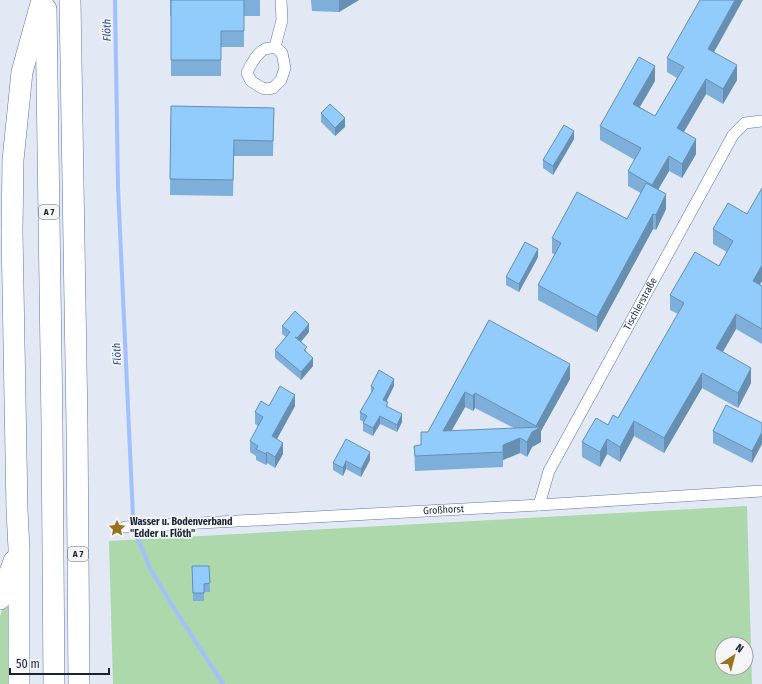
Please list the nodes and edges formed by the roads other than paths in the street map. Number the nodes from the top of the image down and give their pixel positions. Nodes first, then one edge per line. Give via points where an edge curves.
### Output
1 (42, 0) edge
2 (46, 0) edge
3 (70, 0) edge
4 (281, 0) edge
5 (275, 47) dead end
6 (762, 121) edge
7 (762, 491) edge
8 (540, 505) junction
9 (127, 527) dead end
10 (19, 550) junction
11 (0, 599) edge
12 (19, 684) edge
13 (54, 684) edge
14 (79, 684) edge

1 - 10 highway via 22,72 13,160 12,247
2 - 13 highway, A 7
3 - 14 highway, A 7
4 - 5 street via 282,20
6 - 8 street, Tischlerstraße via 745,123 733,135 549,471
7 - 8 street, Großhorst
8 - 9 street, Großhorst
10 - 11 highway
10 - 12 highway

